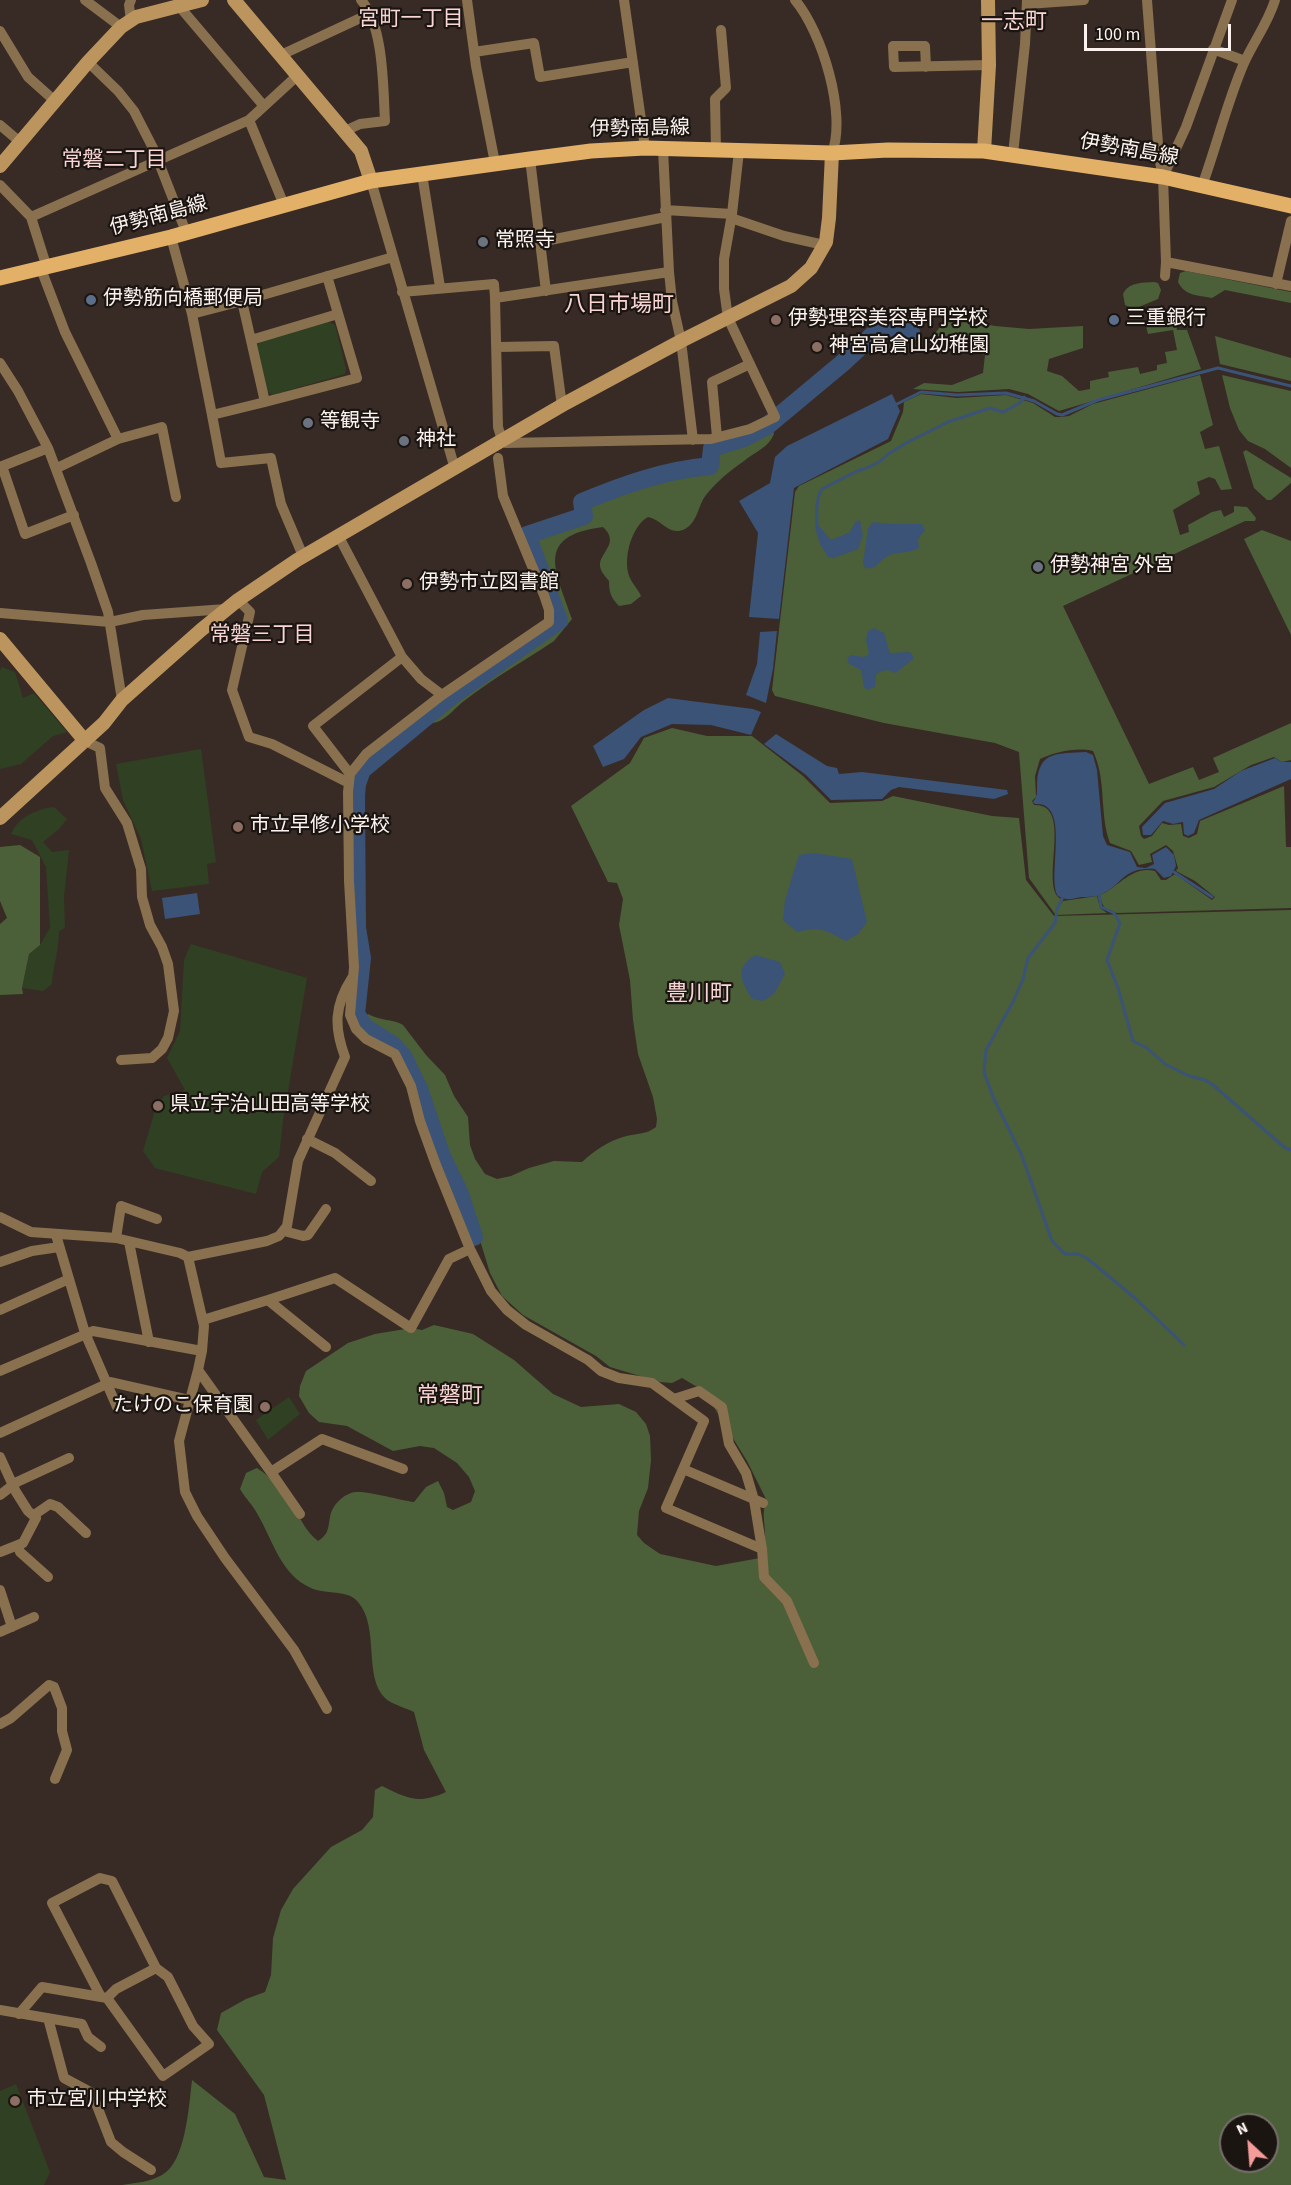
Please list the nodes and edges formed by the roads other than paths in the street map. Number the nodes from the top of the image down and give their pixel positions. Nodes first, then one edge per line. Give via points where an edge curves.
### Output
1 (85, 0) edge
2 (131, 0) edge
3 (202, 0) edge
4 (234, 0) edge
5 (361, 0) edge
6 (467, 0) edge
7 (624, 0) edge
8 (795, 0) edge
9 (988, 0) edge
10 (1084, 0) edge
11 (1147, 0) edge
12 (1233, 0) edge
13 (1275, 0) edge
14 (1027, 2) edge
15 (179, 6) junction
16 (369, 14) junction
17 (126, 24) junction
18 (721, 30) dead end
19 (0, 31) edge
20 (1213, 49) junction
21 (474, 52) junction
22 (281, 56) junction
23 (88, 62) junction
24 (633, 62) junction
25 (1245, 62) junction
26 (989, 66) junction
27 (926, 67) dead end
28 (298, 75) junction
29 (56, 102) junction
30 (264, 105) junction
31 (249, 120) junction
32 (0, 125) edge
33 (345, 131) junction
34 (20, 142) junction
35 (645, 148) junction
36 (663, 149) junction
37 (716, 150) junction
38 (740, 151) junction
39 (984, 151) junction
40 (832, 153) junction
41 (1013, 154) junction
42 (530, 159) junction
43 (159, 162) junction
44 (495, 163) junction
45 (0, 166) edge
46 (422, 174) junction
47 (1163, 177) junction
48 (371, 181) junction
49 (0, 185) edge
50 (1202, 186) junction
51 (284, 205) junction
52 (1291, 206) edge
53 (666, 214) junction
54 (731, 216) junction
55 (31, 218) junction
56 (1291, 222) edge
57 (186, 232) junction
58 (171, 237) junction
59 (540, 242) junction
60 (824, 245) junction
61 (393, 257) junction
62 (1166, 262) junction
63 (44, 268) junction
64 (669, 272) junction
65 (327, 276) junction
66 (1165, 276) dead end
67 (0, 278) edge
68 (1276, 284) junction
69 (1291, 286) edge
70 (440, 287) junction
71 (546, 291) junction
72 (402, 292) junction
73 (495, 298) junction
74 (242, 301) junction
75 (192, 314) junction
76 (338, 314) junction
77 (728, 318) junction
78 (251, 339) junction
79 (681, 341) junction
80 (497, 347) junction
81 (0, 363) edge
82 (750, 364) junction
83 (265, 402) junction
84 (562, 406) junction
85 (212, 415) junction
86 (717, 437) junction
87 (118, 439) junction
88 (502, 440) junction
89 (693, 440) junction
90 (48, 448) junction
91 (498, 458) dead end
92 (1, 467) edge
93 (57, 468) junction
94 (455, 469) junction
95 (176, 497) dead end
96 (74, 515) junction
97 (338, 535) junction
98 (303, 556) junction
99 (238, 600) junction
100 (226, 609) junction
101 (0, 613) edge
102 (110, 622) junction
103 (0, 639) edge
104 (402, 657) junction
105 (442, 695) junction
106 (122, 700) junction
107 (85, 741) junction
108 (349, 778) junction
109 (0, 818) edge
110 (354, 976) junction
111 (121, 1060) dead end
112 (307, 1139) junction
113 (371, 1181) dead end
114 (326, 1209) dead end
115 (0, 1217) edge
116 (157, 1219) dead end
117 (284, 1231) junction
118 (56, 1235) junction
119 (116, 1238) junction
120 (129, 1242) junction
121 (59, 1247) junction
122 (470, 1249) junction
123 (188, 1257) junction
124 (0, 1262) edge
125 (69, 1279) junction
126 (268, 1300) junction
127 (0, 1311) edge
128 (203, 1320) junction
129 (85, 1333) junction
130 (149, 1342) junction
131 (326, 1347) dead end
132 (202, 1351) junction
133 (198, 1370) junction
134 (0, 1371) edge
135 (107, 1384) junction
136 (674, 1399) junction
137 (190, 1400) junction
138 (117, 1407) dead end
139 (0, 1433) edge
140 (0, 1457) edge
141 (69, 1458) dead end
142 (402, 1469) dead end
143 (683, 1469) junction
144 (271, 1472) junction
145 (13, 1485) junction
146 (0, 1495) edge
147 (758, 1501) junction
148 (34, 1515) junction
149 (300, 1515) dead end
150 (86, 1533) dead end
151 (18, 1546) junction
152 (762, 1549) junction
153 (0, 1552) edge
154 (48, 1576) dead end
155 (0, 1590) edge
156 (34, 1617) dead end
157 (12, 1627) junction
158 (0, 1632) edge
159 (814, 1662) dead end
160 (327, 1709) dead end
161 (0, 1724) edge
162 (56, 1779) dead end
163 (156, 1968) junction
164 (104, 1997) junction
165 (0, 2010) edge
166 (19, 2014) junction
167 (48, 2019) junction
168 (101, 2047) dead end
169 (151, 2170) dead end

1 - 17 street
2 - 17 street
3 - 15 street
4 - 22 street
5 - 16 street
6 - 21 street
7 - 24 street
8 - 40 street via 804,9 827,65 835,112 836,142
9 - 26 street
10 - 14 street
11 - 47 street
12 - 20 street
13 - 25 street via 1270,18
14 - 41 street
15 - 17 street via 136,17
15 - 30 street
16 - 22 street
16 - 33 street via 380,47 385,120
17 - 23 street
18 - 37 street via 726,88 715,99
19 - 29 street via 28,76
20 - 25 street
20 - 47 street via 1186,127
21 - 24 street via 534,43 540,77
21 - 44 street
22 - 28 street
23 - 29 street
23 - 43 street via 134,111
24 - 35 street
25 - 50 street
26 - 27 street
26 - 39 street
28 - 30 street
28 - 33 street
29 - 34 street
30 - 31 street
31 - 43 street
31 - 51 street
32 - 34 street
33 - 48 street via 361,151
34 - 45 street
35 - 36 main road, 伊勢南島線
35 - 42 main road, 伊勢南島線
36 - 37 main road, 伊勢南島線
36 - 53 street
37 - 38 main road, 伊勢南島線
38 - 40 main road, 伊勢南島線
38 - 54 street
39 - 40 main road, 伊勢南島線
39 - 41 main road, 伊勢南島線
40 - 60 street
41 - 47 main road, 伊勢南島線
42 - 44 main road, 伊勢南島線
42 - 59 street
43 - 55 street
43 - 57 street
44 - 46 main road, 伊勢南島線
46 - 48 main road, 伊勢南島線
46 - 70 street
47 - 50 main road, 伊勢南島線
47 - 62 street
48 - 51 main road, 伊勢南島線
48 - 61 street
49 - 55 street
50 - 52 main road, 伊勢南島線
51 - 57 main road, 伊勢南島線
53 - 54 street
53 - 59 street
53 - 64 street
54 - 60 street via 784,236
54 - 77 street via 724,259
55 - 63 street
56 - 68 street
57 - 58 main road, 伊勢南島線
58 - 63 main road, 伊勢南島線
58 - 75 street
59 - 71 street
60 - 77 street via 811,268 791,286
61 - 65 street
61 - 72 street
62 - 66 street
62 - 68 street
63 - 67 main road, 伊勢南島線
63 - 87 street via 64,332
64 - 71 street
64 - 79 street
65 - 74 street
65 - 76 street
68 - 69 street
70 - 72 street
70 - 73 street via 494,284
71 - 73 street
72 - 94 street
73 - 80 street
74 - 75 street
74 - 78 street
75 - 85 street
76 - 78 street
76 - 83 street via 357,378
77 - 79 street
77 - 82 street
78 - 83 street
79 - 84 street
79 - 89 street
80 - 84 street via 554,346
80 - 88 street via 498,427
81 - 90 street
82 - 86 street via 712,382
82 - 86 street via 775,417 750,429
83 - 85 street
84 - 88 street
85 - 98 street via 221,463 271,459 281,504
86 - 89 street
87 - 93 street
87 - 95 street via 162,427
88 - 89 street via 516,444
88 - 94 street
90 - 92 street
90 - 93 street
91 - 105 street via 503,496 544,595 549,622
92 - 96 street via 25,534
93 - 96 street
94 - 97 street
96 - 102 street
97 - 98 street
97 - 104 street
98 - 99 street
99 - 100 street
99 - 108 street via 250,612 232,690 249,737
100 - 102 street via 143,615
100 - 106 street
101 - 102 street
102 - 106 street
103 - 107 street
104 - 105 street
104 - 108 street via 313,726
105 - 108 street via 366,754
106 - 107 street
107 - 109 street
107 - 111 street via 100,748 105,788 127,823 141,869 142,897 150,925 168,964 174,1011 162,1049 152,1058
108 - 110 street
110 - 112 street via 345,988 336,1018 345,1057
110 - 122 street via 349,1010 352,1023 366,1039 395,1054 411,1086 436,1165
112 - 113 street via 335,1153
112 - 117 street via 298,1161
114 - 117 street via 308,1235
115 - 118 street via 31,1232
116 - 119 street via 121,1206
117 - 123 street via 267,1241
118 - 119 street
118 - 121 street
119 - 120 street
120 - 123 street
120 - 130 street
121 - 124 street
121 - 125 street
122 - 126 street via 449,1259 411,1329 335,1278
122 - 136 street via 491,1291 526,1325 601,1371 652,1383
123 - 128 street
125 - 127 street
125 - 129 street
126 - 128 street
126 - 131 street
128 - 132 street
129 - 130 street via 93,1331
129 - 134 street
129 - 135 street
130 - 132 street
132 - 133 street
133 - 137 street
133 - 144 street
135 - 137 street
135 - 138 street
135 - 139 street
136 - 143 street via 704,1421
136 - 147 street via 699,1391 722,1407 729,1444
137 - 160 street via 179,1441 185,1492 225,1558 294,1650
140 - 145 street
141 - 145 street
142 - 144 street via 322,1439
143 - 147 street
143 - 152 street via 666,1508
144 - 149 street
145 - 146 street
145 - 148 street
147 - 152 street
148 - 150 street via 50,1504
148 - 151 street via 35,1522
151 - 153 street
151 - 154 street
152 - 159 street via 764,1577 787,1601
155 - 157 street
156 - 157 street
157 - 158 street
161 - 162 street via 49,1685 54,1687 62,1708 67,1750
163 - 164 street
163 - 164 street via 168,1977 193,2026 209,2044 163,2076
163 - 164 street via 112,1881 100,1878 52,1903
164 - 166 street via 42,1987
165 - 166 street
166 - 167 street
167 - 168 street via 82,2024 88,2037
167 - 169 street via 64,2078 92,2093 111,2142

